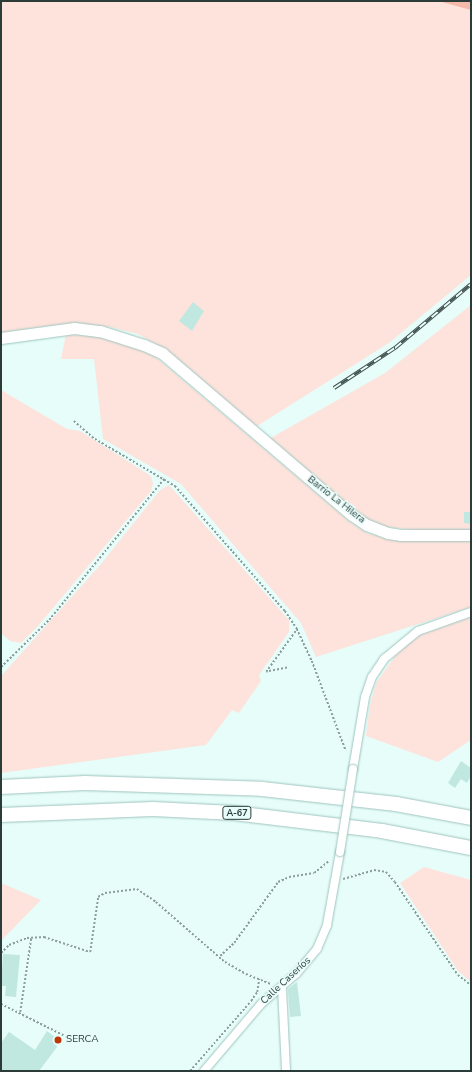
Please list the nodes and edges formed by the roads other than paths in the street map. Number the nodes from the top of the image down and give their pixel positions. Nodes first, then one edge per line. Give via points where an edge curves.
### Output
1 (1, 338) edge
2 (471, 535) edge
3 (471, 612) edge
4 (1, 787) edge
5 (1, 815) edge
6 (471, 818) edge
7 (471, 848) edge
8 (282, 988) junction
9 (204, 1071) edge
10 (286, 1071) edge

1 - 2 street, Barrio La Hilera via 74,328 123,337 162,353 352,515 378,530 402,534
3 - 8 street, Calle Caseríos, bridge via 418,630 384,659 372,677 365,697 327,925 321,941 307,963
4 - 6 highway via 85,783 262,789 396,804
5 - 7 highway, A-67 via 153,809 234,813 367,829
8 - 9 street, Calle Caseríos via 261,1004
8 - 10 street

